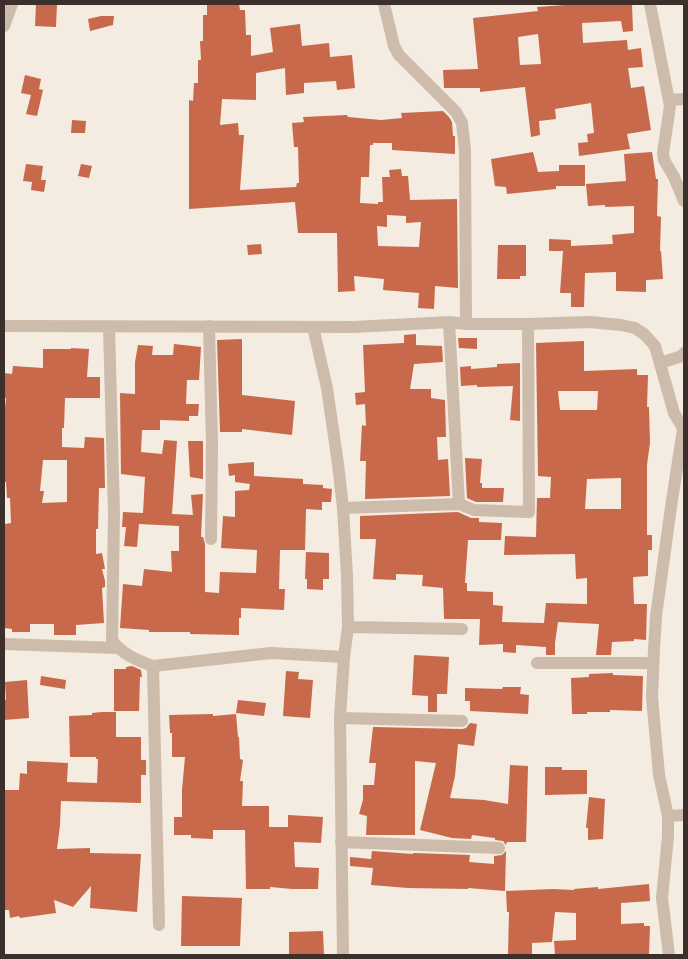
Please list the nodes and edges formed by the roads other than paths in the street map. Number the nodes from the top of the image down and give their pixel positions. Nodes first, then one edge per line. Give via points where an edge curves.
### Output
1 (12, 4) edge
2 (384, 4) edge
3 (650, 4) edge
4 (4, 26) edge
5 (669, 100) junction
6 (684, 100) edge
7 (684, 201) edge
8 (449, 322) junction
9 (466, 324) junction
10 (528, 324) junction
11 (4, 326) edge
12 (210, 326) junction
13 (108, 327) junction
14 (313, 327) junction
15 (684, 353) edge
16 (660, 363) junction
17 (684, 430) edge
18 (459, 504) junction
19 (343, 508) junction
20 (211, 539) dead end
21 (348, 627) junction
22 (462, 629) dead end
23 (4, 644) edge
24 (117, 648) junction
25 (344, 657) junction
26 (537, 663) dead end
27 (654, 663) junction
28 (153, 666) junction
29 (340, 718) junction
30 (462, 722) dead end
31 (684, 815) edge
32 (668, 816) junction
33 (341, 842) junction
34 (499, 848) dead end
35 (159, 925) dead end
36 (343, 955) edge
37 (668, 955) edge

1 - 4 street
2 - 9 street via 399,55 456,112 462,123
3 - 5 street
5 - 6 street
5 - 7 street via 664,160
8 - 9 street
8 - 14 street
8 - 18 street
9 - 10 street
10 - 16 street via 590,322 635,328 655,346
10 - 18 street via 529,512 474,510
11 - 13 street
12 - 13 street
12 - 14 street
12 - 20 street
13 - 24 street via 114,514 112,640
14 - 19 street via 327,388
15 - 16 street
16 - 17 street via 674,413
17 - 27 street via 656,616
18 - 19 street
19 - 21 street
21 - 22 street
21 - 25 street
23 - 24 street
24 - 28 street
25 - 28 street via 271,653
25 - 29 street
26 - 27 street
27 - 32 street via 652,697 659,775
28 - 35 street
29 - 30 street
29 - 33 street
31 - 32 street
32 - 37 street via 662,898
33 - 34 street
33 - 36 street

